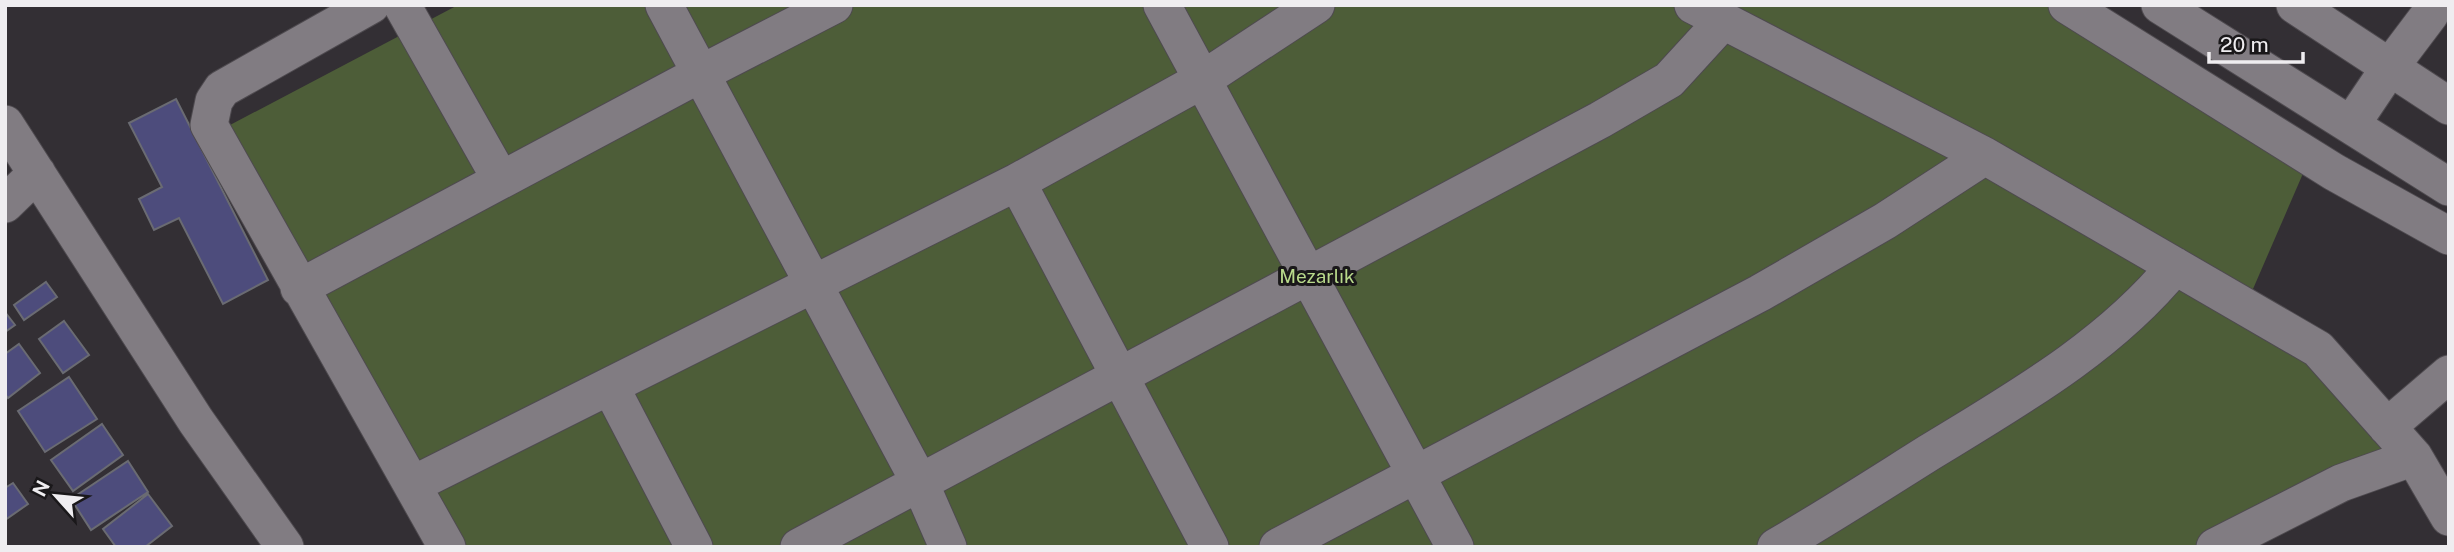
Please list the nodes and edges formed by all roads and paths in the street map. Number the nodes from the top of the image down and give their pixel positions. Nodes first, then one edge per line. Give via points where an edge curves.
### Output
1 (371, 5) edge
2 (402, 5) edge
3 (664, 5) edge
4 (834, 5) edge
5 (1162, 5) edge
6 (1316, 5) edge
7 (2067, 5) edge
8 (2160, 5) edge
9 (2295, 5) edge
10 (1708, 13) edge
11 (2431, 15) edge
12 (2390, 67) junction
13 (700, 74) junction
14 (1202, 80) junction
15 (2449, 106) edge
16 (5, 124) edge
17 (2351, 125) junction
18 (1985, 156) junction
19 (37, 173) junction
20 (501, 180) junction
21 (1017, 182) junction
22 (2449, 187) edge
23 (5, 204) edge
24 (2449, 236) edge
25 (2175, 266) junction
26 (1308, 275) junction
27 (812, 285) junction
28 (299, 288) junction
29 (2449, 374) edge
30 (1120, 376) junction
31 (610, 386) junction
32 (2387, 427) junction
33 (2414, 457) junction
34 (1416, 474) junction
35 (920, 483) junction
36 (412, 485) junction
37 (2445, 502) edge
38 (285, 547) edge
39 (447, 547) edge
40 (694, 547) edge
41 (799, 547) edge
42 (948, 547) edge
43 (1210, 547) edge
44 (1278, 547) edge
45 (1455, 547) edge
46 (1776, 547) edge
47 (2215, 547) edge

1 - 28 street via 234,80 222,89 209,113 208,125
2 - 20 street
3 - 13 street
4 - 13 street
5 - 14 street
6 - 14 street
7 - 24 street via 2334,172
8 - 17 street
9 - 12 street
10 - 18 street
10 - 26 street via 1669,80
11 - 12 street
12 - 15 street
12 - 17 street
13 - 20 street
13 - 27 street
14 - 21 street
14 - 26 street
16 - 19 street
17 - 22 street
18 - 25 street
18 - 34 street via 1885,221 1760,293
19 - 23 street
19 - 38 street via 196,421
20 - 28 street
21 - 27 street
21 - 30 street
25 - 32 street via 2318,349
25 - 46 street via 2117,325 2025,394
26 - 30 street
26 - 34 street
27 - 31 street
27 - 35 street
28 - 36 street
29 - 32 street
30 - 35 street
30 - 43 street
31 - 36 street
31 - 40 street
32 - 33 street
33 - 37 street
33 - 47 street via 2341,483
34 - 44 street
34 - 45 street
35 - 41 street
35 - 42 street
36 - 39 street

